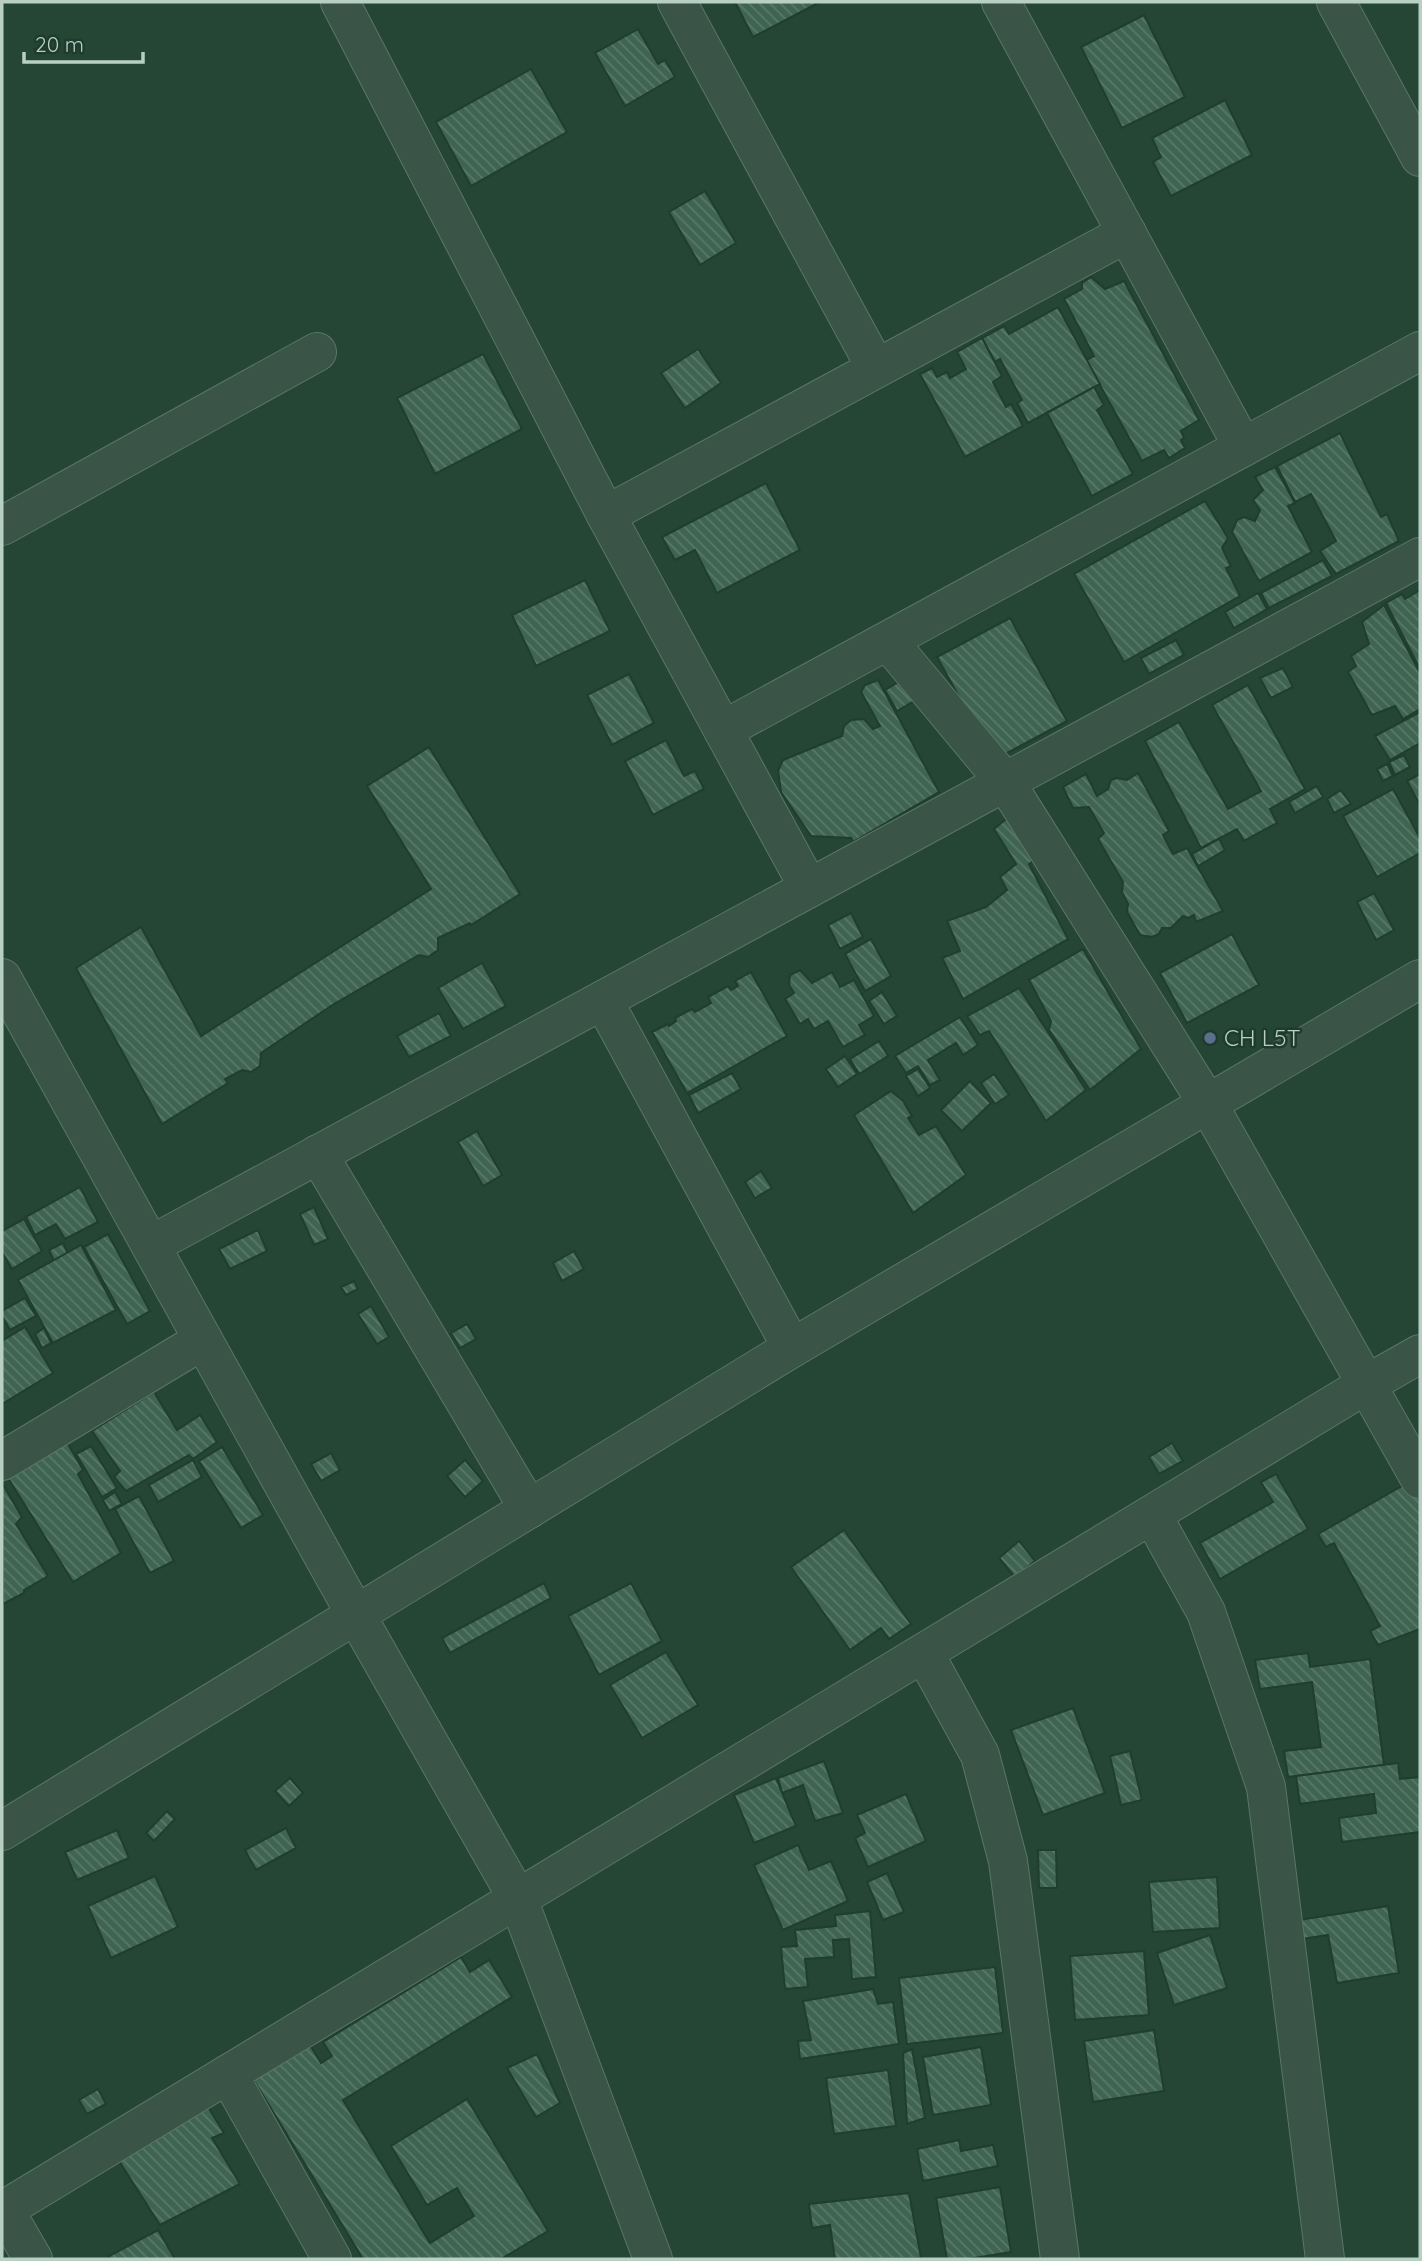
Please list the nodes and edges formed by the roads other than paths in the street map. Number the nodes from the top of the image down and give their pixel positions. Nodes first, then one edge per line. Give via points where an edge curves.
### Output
1 (340, 2) edge
2 (677, 2) edge
3 (1001, 2) edge
4 (1336, 2) edge
5 (1420, 157) edge
6 (1126, 233) junction
7 (1420, 351) edge
8 (317, 352) dead end
9 (877, 368) junction
10 (1243, 447) junction
11 (606, 515) junction
12 (2, 526) edge
13 (1420, 557) edge
14 (888, 641) junction
15 (723, 730) junction
16 (1006, 783) junction
17 (809, 888) junction
18 (2, 978) edge
19 (1420, 979) edge
20 (603, 1000) junction
21 (1208, 1104) junction
22 (318, 1154) junction
23 (150, 1245) junction
24 (203, 1340) junction
25 (792, 1348) junction
26 (1420, 1354) edge
27 (1367, 1384) junction
28 (2, 1461) edge
29 (1420, 1479) edge
30 (529, 1508) junction
31 (1152, 1515) junction
32 (356, 1615) junction
33 (924, 1653) junction
34 (2, 1831) edge
35 (518, 1899) junction
36 (228, 2074) junction
37 (3, 2210) edge
38 (33, 2259) edge
39 (332, 2259) edge
40 (653, 2259) edge
41 (1060, 2259) edge
42 (1325, 2259) edge

1 - 11 street
2 - 9 street
3 - 6 street
4 - 5 street
6 - 9 street
6 - 10 street
7 - 10 street
8 - 12 street
9 - 11 street
10 - 14 street
11 - 15 street
13 - 16 street
14 - 15 street
14 - 16 street
15 - 17 street
16 - 17 street
16 - 21 street
17 - 20 street
18 - 23 street
19 - 21 street
20 - 22 street
20 - 25 street
21 - 25 street
21 - 27 street
22 - 23 street
22 - 30 street
23 - 24 street
24 - 28 street
24 - 32 street
25 - 30 street
26 - 27 street
27 - 29 street
27 - 31 street
30 - 32 street
31 - 33 street
31 - 42 street via 1206,1612 1266,1787
32 - 34 street
32 - 35 street
33 - 35 street
33 - 41 street via 980,1755 1008,1861
35 - 36 street
35 - 40 street
36 - 37 street
36 - 39 street
37 - 38 street

